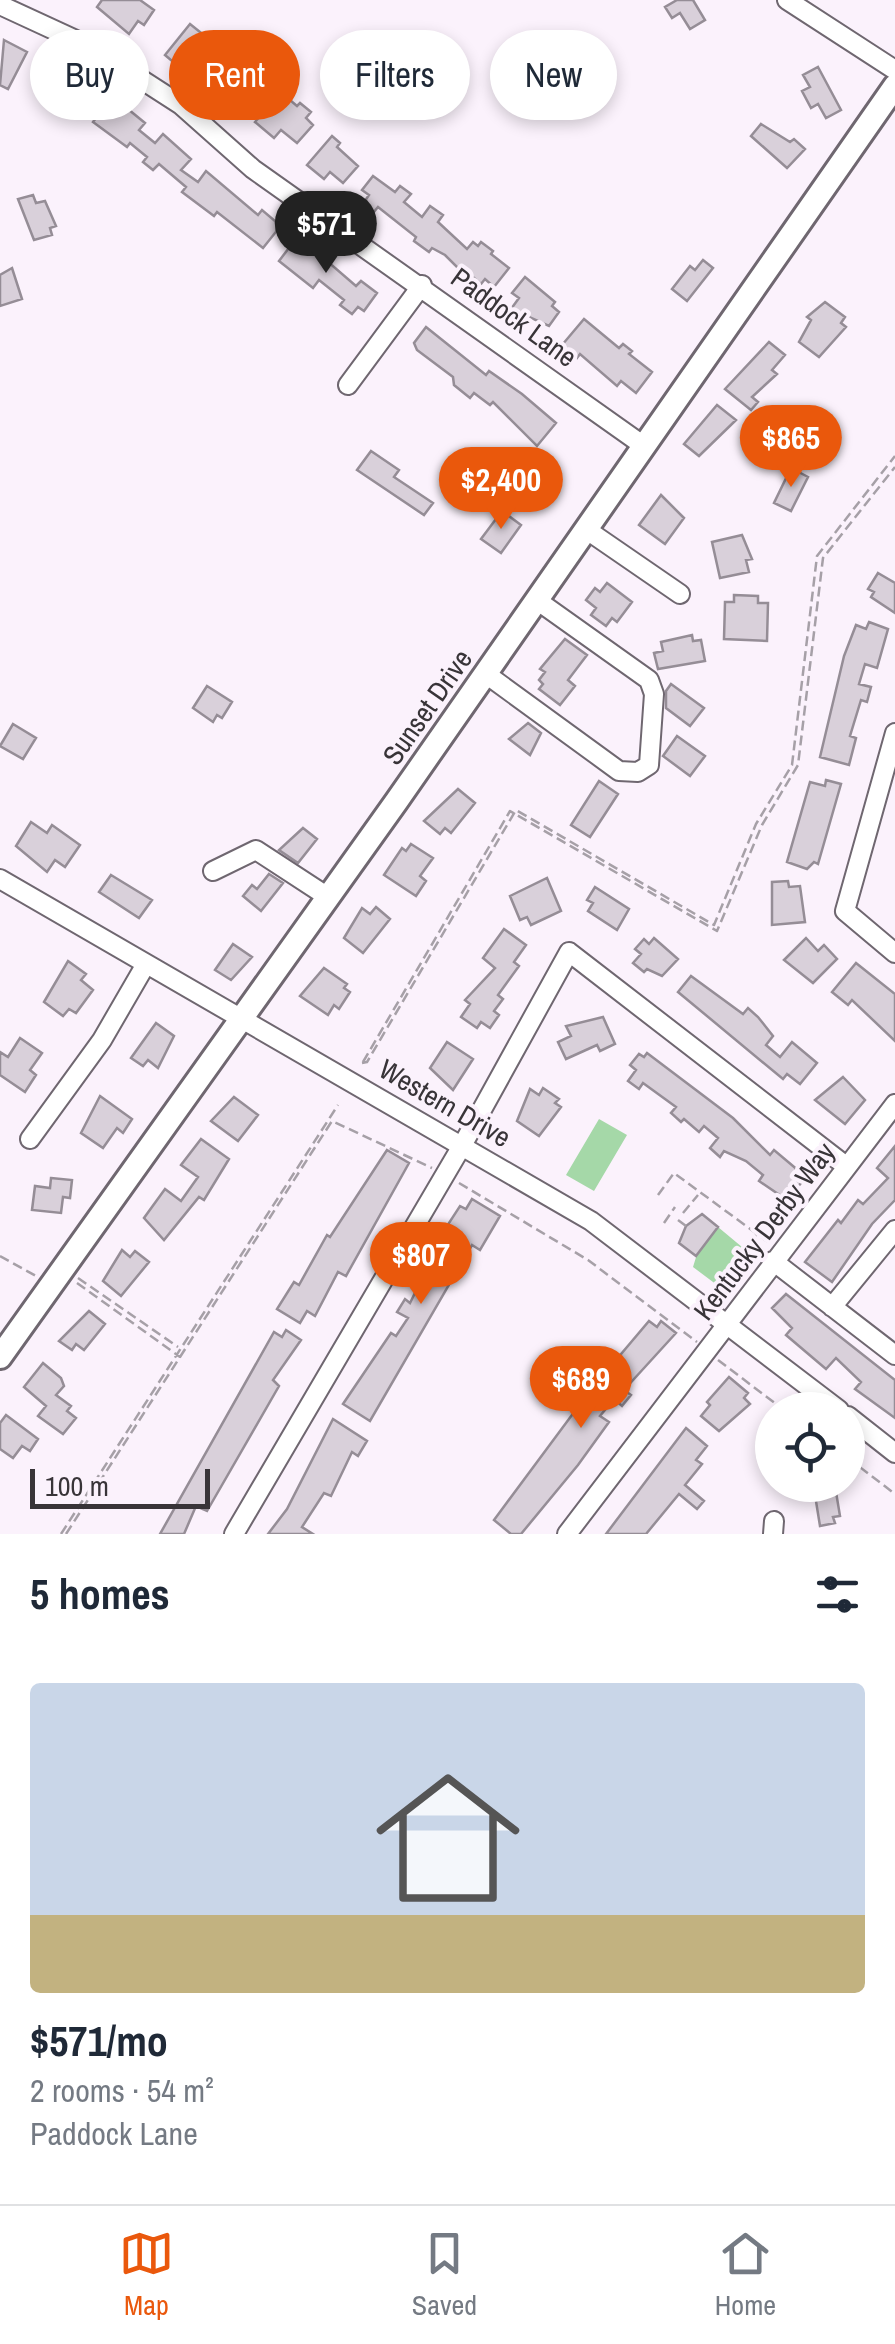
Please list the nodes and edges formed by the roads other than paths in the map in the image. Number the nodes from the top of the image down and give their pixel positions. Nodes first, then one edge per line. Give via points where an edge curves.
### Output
1 (787, 0) edge
2 (0, 4) edge
3 (895, 70) edge
4 (895, 86) edge
5 (422, 285) junction
6 (348, 385) dead end
7 (644, 446) junction
8 (587, 530) junction
9 (680, 594) dead end
10 (538, 601) junction
11 (486, 674) junction
12 (895, 734) edge
13 (213, 871) dead end
14 (0, 880) edge
15 (328, 897) junction
16 (895, 953) edge
17 (146, 964) junction
18 (242, 1018) junction
19 (895, 1104) edge
20 (30, 1139) dead end
21 (463, 1144) junction
22 (846, 1166) junction
23 (892, 1239) edge
24 (771, 1252) junction
25 (832, 1307) junction
26 (729, 1325) junction
27 (895, 1355) edge
28 (0, 1357) edge
29 (816, 1392) edge
30 (865, 1429) edge
31 (895, 1453) edge
32 (234, 1534) edge
33 (568, 1534) edge

1 - 3 street
2 - 5 street, Paddock Lane via 91,47 181,105 254,169
4 - 7 main road, Sunset Drive
5 - 6 street
5 - 7 street, Paddock Lane
7 - 8 main road, Sunset Drive
8 - 9 street
8 - 10 main road, Sunset Drive
10 - 11 main road, Sunset Drive
10 - 11 street via 649,680 649,766 619,771
11 - 15 main road, Sunset Drive
12 - 16 street via 845,910
13 - 15 street via 256,850
14 - 17 street, Western Drive
15 - 18 main road, Sunset Drive
17 - 18 street, Western Drive
17 - 20 street via 102,1040
18 - 21 street, Western Drive
18 - 28 main road, Sunset Drive
19 - 22 street, Kentucky Derby Way
21 - 22 street via 569,952
21 - 26 street, Western Drive via 590,1221
21 - 32 street
22 - 24 street, Kentucky Derby Way
23 - 25 street
24 - 25 street
24 - 26 street, Kentucky Derby Way
25 - 27 street
26 - 29 street, Western Drive
26 - 33 street, Kentucky Derby Way
30 - 31 street

